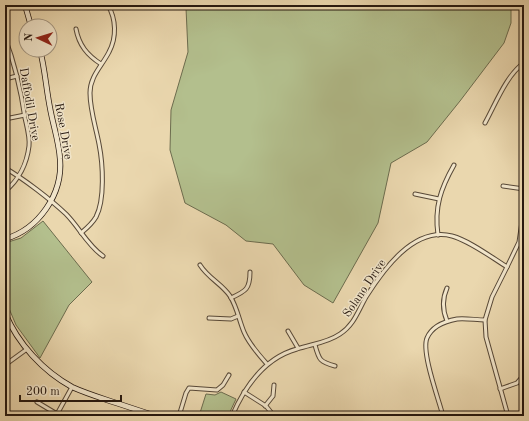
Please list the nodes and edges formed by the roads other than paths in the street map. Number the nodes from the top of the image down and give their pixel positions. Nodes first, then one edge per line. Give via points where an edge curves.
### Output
1 (25, 5) edge
2 (108, 5) edge
3 (29, 18) edge
4 (76, 29) dead end
5 (5, 38) edge
6 (42, 58) edge
7 (524, 63) edge
8 (101, 64) junction
9 (17, 76) junction
10 (5, 79) edge
11 (25, 115) junction
12 (5, 119) edge
13 (486, 123) dead end
14 (454, 165) dead end
15 (5, 168) edge
16 (18, 176) junction
17 (503, 186) dead end
18 (524, 188) edge
19 (5, 191) edge
20 (415, 194) dead end
21 (439, 199) junction
22 (51, 202) junction
23 (524, 208) edge
24 (522, 230) edge
25 (81, 233) junction
26 (438, 235) junction
27 (5, 239) edge
28 (103, 256) dead end
29 (200, 265) dead end
30 (507, 268) junction
31 (250, 272) dead end
32 (447, 288) dead end
33 (231, 298) junction
34 (5, 313) edge
35 (238, 316) junction
36 (209, 318) dead end
37 (6, 320) edge
38 (485, 320) junction
39 (447, 321) junction
40 (288, 331) dead end
41 (315, 345) junction
42 (298, 348) junction
43 (27, 349) junction
44 (267, 364) junction
45 (5, 365) edge
46 (336, 366) dead end
47 (229, 375) dead end
48 (524, 375) edge
49 (274, 385) dead end
50 (72, 387) junction
51 (500, 389) junction
52 (244, 392) junction
53 (37, 402) dead end
54 (265, 406) junction
55 (57, 415) edge
56 (156, 416) edge
57 (179, 416) edge
58 (232, 416) edge
59 (274, 416) edge
60 (443, 416) edge
61 (508, 416) edge

1 - 3 main road
2 - 8 street via 114,16 115,32 109,52
4 - 8 street via 85,50
5 - 9 street, Daffodil Drive
6 - 22 main road, Rose Drive via 60,160 59,182
7 - 13 street via 511,77
8 - 25 street via 94,76 90,93 101,159 100,203 92,223
9 - 10 street
9 - 11 street, Daffodil Drive
11 - 12 street
11 - 16 street, Daffodil Drive via 29,148
14 - 21 street
15 - 16 street
16 - 19 street, Daffodil Drive
16 - 22 street
17 - 18 street
20 - 21 street
21 - 26 street
22 - 25 street via 67,215
22 - 27 main road, Rose Drive via 40,218 29,227
23 - 24 street
24 - 30 street
25 - 28 street via 96,252
26 - 30 street, Solano Drive via 452,236
26 - 41 street, Solano Drive via 410,245 402,251 374,286 348,327 335,337
29 - 33 street
30 - 38 street via 492,297
31 - 33 street via 248,288
32 - 39 street via 443,295 443,312
33 - 35 street
34 - 37 main road
35 - 36 street
35 - 44 street via 244,333
37 - 43 main road
38 - 39 street
38 - 51 street via 486,337
39 - 60 street via 433,329 426,339 428,361
40 - 42 street
41 - 42 street, Solano Drive
41 - 46 street via 322,361
42 - 44 street, Solano Drive
43 - 45 street
43 - 50 main road via 51,373
44 - 52 street, Solano Drive
47 - 57 street via 217,390 190,388
48 - 51 street via 517,383
49 - 54 street via 273,396
50 - 55 street
50 - 56 main road
51 - 61 street
52 - 54 street
52 - 58 street, Solano Drive
53 - 55 street
54 - 59 street

